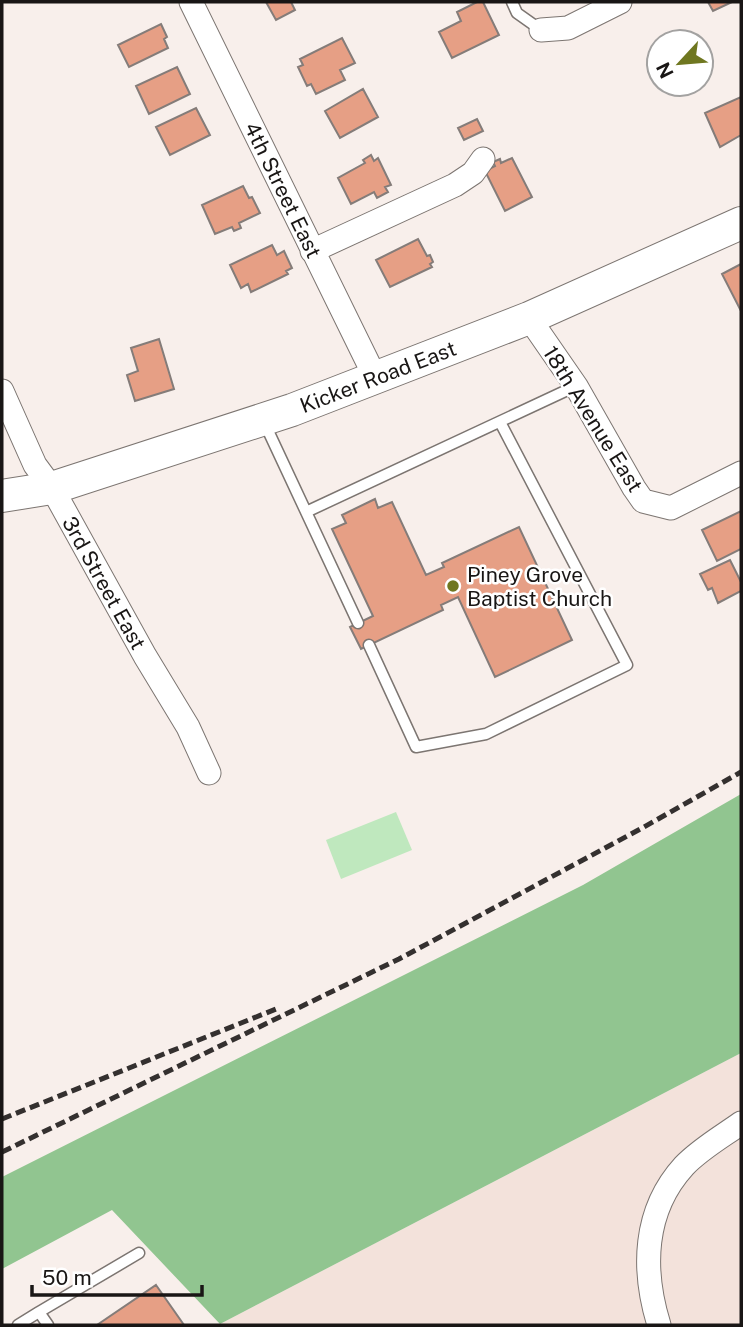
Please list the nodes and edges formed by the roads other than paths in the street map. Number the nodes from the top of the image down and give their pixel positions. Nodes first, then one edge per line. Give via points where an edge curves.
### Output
1 (191, 2) edge
2 (512, 2) edge
3 (620, 2) edge
4 (541, 30) joint
5 (483, 159) dead end
6 (741, 223) edge
7 (312, 251) junction
8 (530, 318) junction
9 (376, 379) junction
10 (576, 386) junction
11 (2, 391) edge
12 (263, 420) junction
13 (500, 422) junction
14 (741, 472) edge
15 (52, 488) junction
16 (2, 496) edge
17 (306, 512) junction
18 (358, 623) dead end
19 (369, 645) dead end
20 (209, 773) dead end
21 (741, 1123) edge
22 (139, 1253) dead end
23 (39, 1312) junction
24 (18, 1325) edge
25 (48, 1325) edge
26 (659, 1325) edge

1 - 7 street, 4th Street East
2 - 4 lane via 517,13
3 - 4 street via 568,28
5 - 7 street via 455,185
6 - 8 main road, Kicker Road East
7 - 9 street, 4th Street East
8 - 9 main road, Kicker Road East
8 - 10 street, 18th Avenue East
9 - 12 main road, Kicker Road East
10 - 13 lane
10 - 14 street, 18th Avenue East via 643,500 671,508
11 - 15 street, 3rd Street East via 35,466
12 - 15 main road, Kicker Road East
12 - 17 lane
13 - 17 lane
13 - 19 lane via 627,665 485,734 416,747
15 - 16 main road, Kicker Road East
15 - 20 street, 3rd Street East via 188,727
17 - 18 lane
21 - 26 street via 685,1166 655,1212 648,1268
22 - 23 lane
23 - 24 lane
23 - 25 lane

